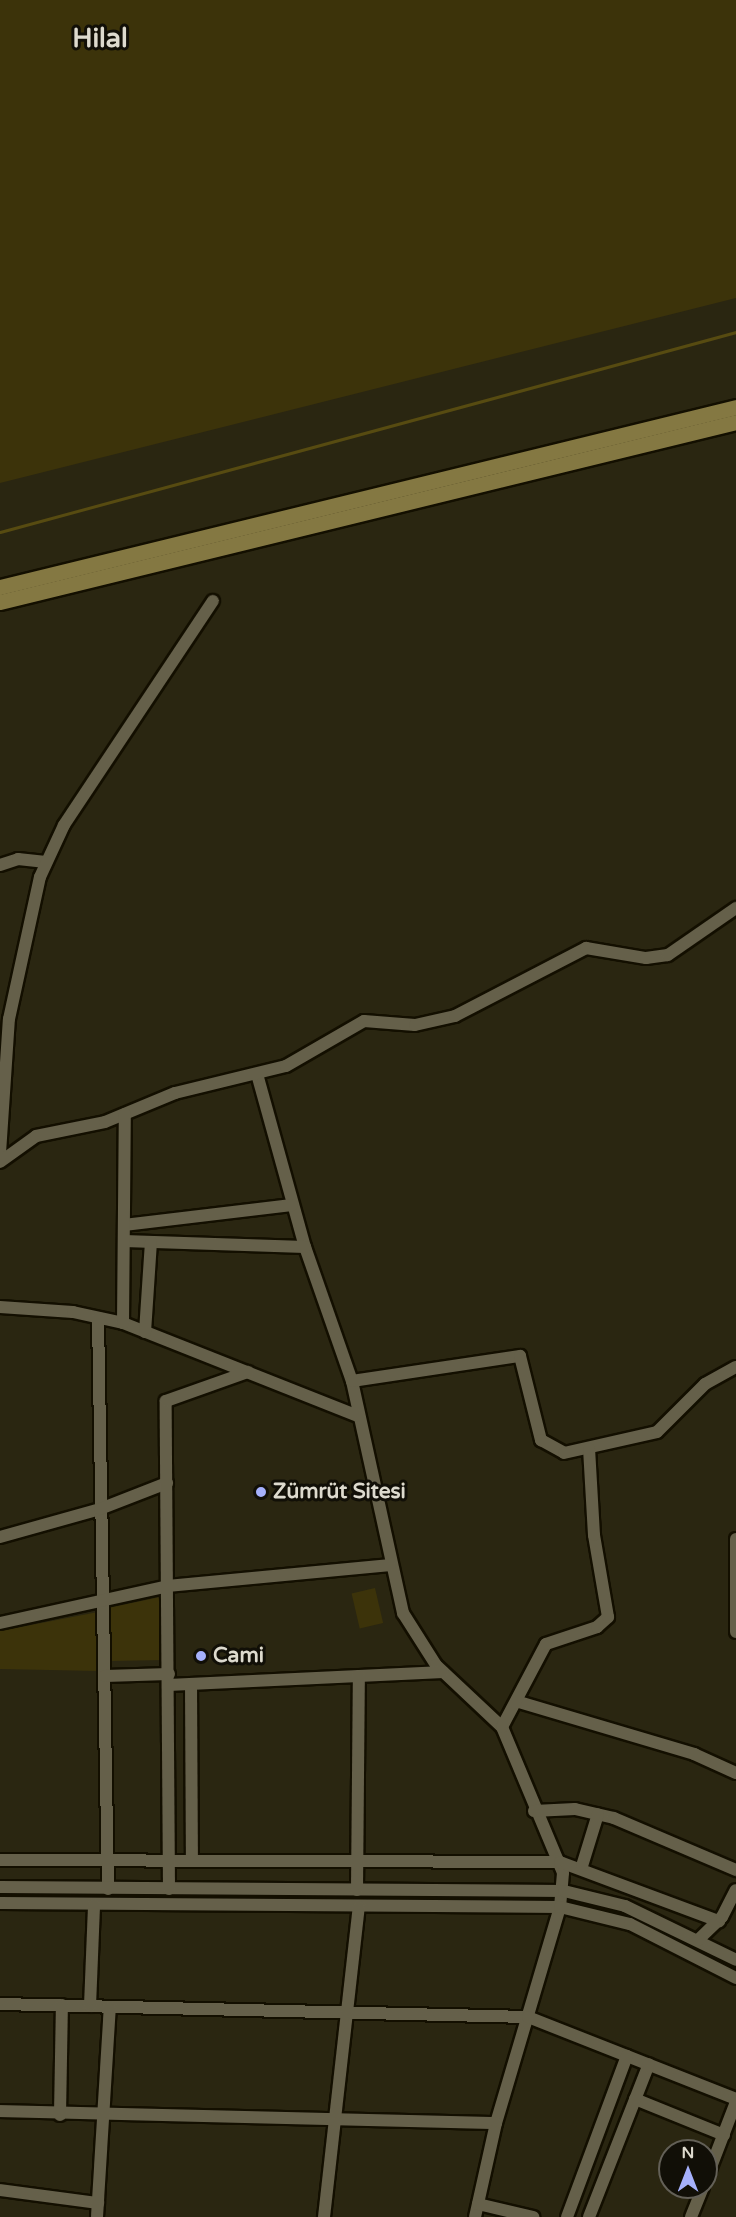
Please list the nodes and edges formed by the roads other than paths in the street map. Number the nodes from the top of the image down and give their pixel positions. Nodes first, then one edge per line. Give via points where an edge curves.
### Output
1 (736, 407) edge
2 (736, 422) edge
3 (0, 587) edge
4 (213, 601) dead end
5 (0, 602) edge
6 (46, 862) junction
7 (0, 865) edge
8 (736, 908) edge
9 (5, 1012) edge
10 (2, 1069) edge
11 (257, 1074) junction
12 (125, 1114) junction
13 (0, 1153) edge
14 (0, 1162) edge
15 (292, 1205) junction
16 (124, 1225) junction
17 (124, 1241) junction
18 (151, 1242) junction
19 (305, 1247) junction
20 (0, 1307) edge
21 (98, 1318) junction
22 (123, 1323) junction
23 (145, 1332) junction
24 (736, 1367) edge
25 (248, 1372) junction
26 (352, 1381) junction
27 (358, 1416) junction
28 (590, 1449) junction
29 (167, 1483) junction
30 (100, 1509) junction
31 (0, 1537) edge
32 (736, 1539) edge
33 (390, 1565) junction
34 (168, 1586) junction
35 (101, 1600) junction
36 (0, 1623) edge
37 (736, 1632) edge
38 (443, 1672) junction
39 (105, 1676) junction
40 (359, 1676) junction
41 (169, 1680) junction
42 (191, 1684) junction
43 (519, 1702) junction
44 (502, 1727) junction
45 (736, 1773) edge
46 (534, 1811) junction
47 (598, 1814) junction
48 (0, 1860) edge
49 (107, 1860) junction
50 (170, 1860) junction
51 (192, 1861) junction
52 (358, 1861) junction
53 (560, 1862) junction
54 (582, 1866) junction
55 (736, 1870) edge
56 (0, 1887) edge
57 (108, 1888) junction
58 (169, 1889) junction
59 (357, 1890) junction
60 (736, 1890) edge
61 (564, 1891) junction
62 (0, 1903) edge
63 (94, 1905) junction
64 (358, 1907) junction
65 (560, 1907) junction
66 (719, 1920) junction
67 (698, 1940) junction
68 (736, 1960) edge
69 (736, 1978) edge
70 (0, 2004) edge
71 (62, 2006) junction
72 (90, 2006) junction
73 (110, 2007) junction
74 (349, 2013) junction
75 (528, 2017) junction
76 (627, 2056) junction
77 (649, 2064) junction
78 (635, 2099) junction
79 (736, 2101) edge
80 (0, 2111) edge
81 (60, 2115) junction
82 (104, 2118) junction
83 (336, 2123) junction
84 (496, 2123) junction
85 (723, 2134) junction
86 (718, 2148) edge
87 (0, 2190) edge
88 (699, 2199) edge
89 (98, 2203) junction
90 (478, 2204) junction
91 (97, 2217) edge
92 (324, 2217) edge
93 (475, 2217) edge
94 (533, 2217) edge
95 (567, 2217) edge
96 (589, 2217) edge
97 (692, 2217) edge

1 - 3 main road
2 - 5 main road
4 - 6 street via 64,825
6 - 7 street via 18,859
6 - 9 street
8 - 11 street via 668,955 646,958 586,948 470,1010 424,1024 364,1021 298,1061
9 - 10 street
10 - 13 street
11 - 12 street via 175,1093
11 - 15 street
12 - 14 street via 36,1136
12 - 16 street
15 - 16 street
15 - 19 street
16 - 17 street
17 - 18 street
17 - 22 street
18 - 19 street
18 - 23 street
19 - 26 street
20 - 21 street
21 - 22 street
21 - 30 street
22 - 23 street
23 - 25 street
24 - 28 street via 705,1384 657,1432
25 - 27 street
25 - 29 street via 166,1401
26 - 27 street
26 - 28 street via 520,1356 544,1444 560,1453
27 - 33 street
28 - 43 street via 594,1535 608,1617 597,1627 546,1644
29 - 30 street
29 - 34 street
30 - 31 street
30 - 35 street
32 - 37 street
33 - 34 street
33 - 38 street via 409,1625
34 - 35 street
34 - 41 street
35 - 36 street
35 - 39 street
38 - 40 street
38 - 44 street
39 - 41 street
39 - 49 street
40 - 42 street
40 - 52 street
41 - 42 street
41 - 50 street
42 - 51 street
43 - 44 street
43 - 45 street via 694,1754
44 - 46 street
46 - 47 street
46 - 53 street
47 - 54 street
47 - 55 street
48 - 49 street
49 - 50 street
49 - 57 street
50 - 51 street
50 - 58 street
51 - 52 street
52 - 53 street
52 - 59 street
53 - 54 street
53 - 61 street
54 - 66 street
56 - 57 street
57 - 58 street
58 - 59 street
59 - 61 street
60 - 66 street
61 - 65 street
61 - 67 street via 612,1900
62 - 63 street
63 - 64 street
63 - 72 street
64 - 65 street
64 - 74 street
65 - 69 street via 630,1924
65 - 75 street
66 - 67 street
67 - 68 street
70 - 71 street
71 - 72 street
71 - 81 street
72 - 73 street
73 - 74 street
73 - 82 street
74 - 75 street
74 - 83 street
75 - 76 street
75 - 84 street
76 - 77 street
76 - 95 street
77 - 78 street
77 - 79 street
78 - 85 street
78 - 96 street
79 - 85 street
80 - 81 street
81 - 82 street
82 - 83 street
82 - 89 street
83 - 84 street
83 - 92 street
84 - 90 street
85 - 86 street
87 - 89 street
88 - 97 street
89 - 91 street
90 - 93 street
90 - 94 street

